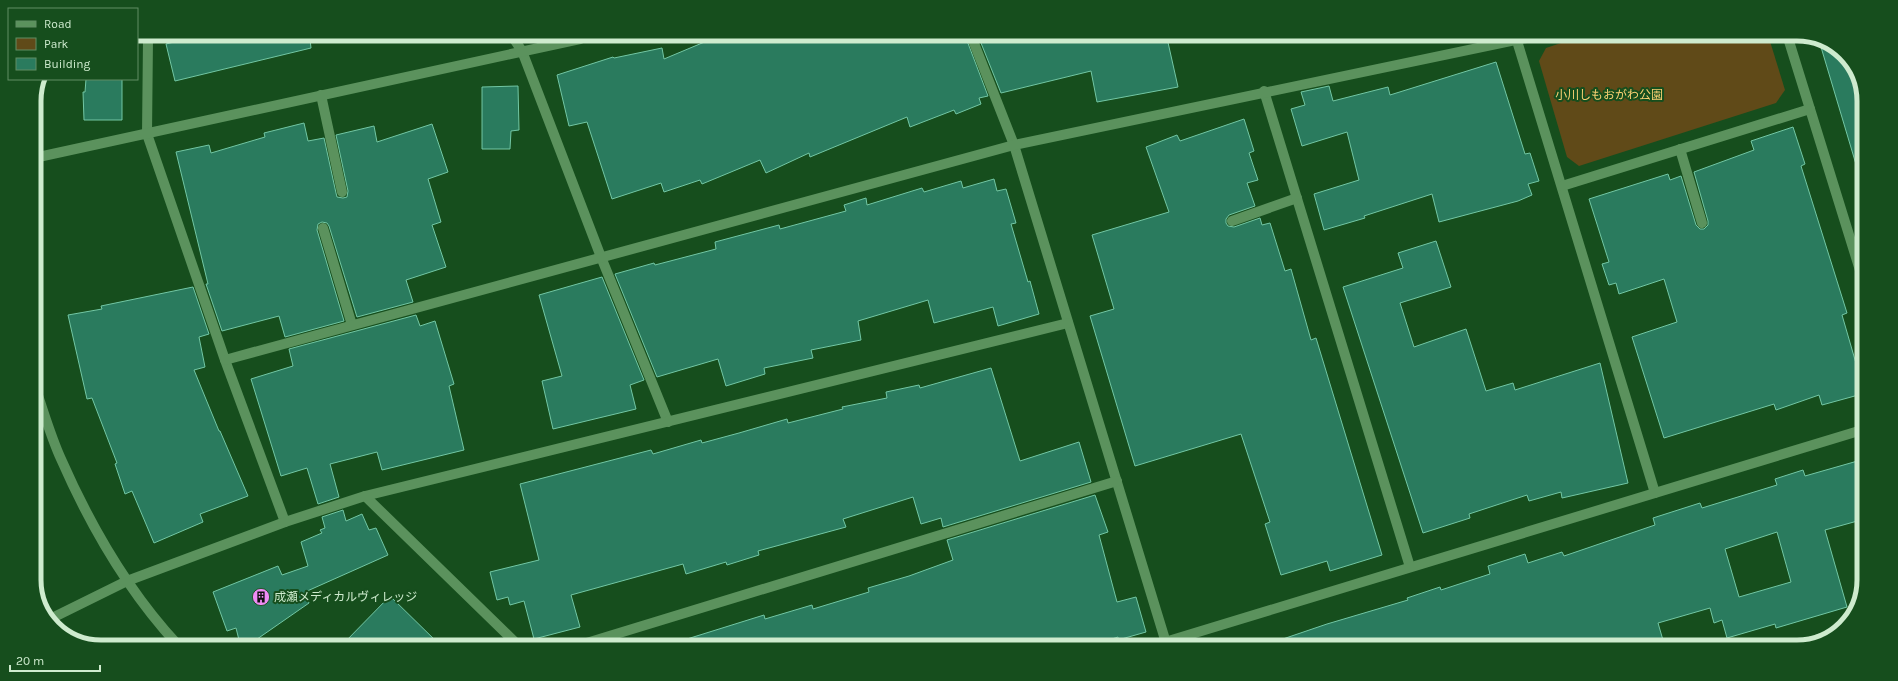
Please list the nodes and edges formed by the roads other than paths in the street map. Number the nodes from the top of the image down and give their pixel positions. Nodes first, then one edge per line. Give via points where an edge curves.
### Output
1 (148, 41) edge
2 (515, 41) edge
3 (570, 41) edge
4 (973, 41) edge
5 (1512, 41) edge
6 (1523, 41) edge
7 (1789, 41) edge
8 (522, 51) junction
9 (1264, 91) junction
10 (321, 96) junction
11 (1810, 109) junction
12 (147, 134) junction
13 (1014, 145) junction
14 (1680, 149) junction
15 (41, 157) edge
16 (1562, 186) junction
17 (342, 192) dead end
18 (1297, 198) junction
19 (1232, 221) dead end
20 (1702, 223) dead end
21 (323, 228) dead end
22 (601, 257) junction
23 (1857, 261) edge
24 (1068, 324) junction
25 (352, 325) junction
26 (225, 360) junction
27 (41, 404) edge
28 (668, 422) junction
29 (1857, 432) edge
30 (1117, 481) junction
31 (1655, 493) junction
32 (365, 496) junction
33 (285, 522) junction
34 (1410, 567) junction
35 (127, 581) junction
36 (53, 617) edge
37 (173, 640) edge
38 (513, 640) edge
39 (593, 640) edge
40 (1166, 640) edge
41 (1180, 640) edge

1 - 12 street
2 - 8 street
3 - 8 street
4 - 13 street
5 - 9 street
6 - 16 street
7 - 11 street
8 - 10 street
8 - 22 street
9 - 13 street
9 - 18 street
10 - 12 street
10 - 17 street
11 - 14 street
11 - 23 street
12 - 15 street
12 - 26 street
13 - 22 street
13 - 24 street
14 - 16 street
14 - 20 street
16 - 31 street
18 - 19 street
18 - 34 street
21 - 25 street
22 - 25 street
22 - 28 street
24 - 28 street
24 - 30 street
25 - 26 street
26 - 33 street
27 - 35 street via 60,457 94,530
28 - 32 street
29 - 31 street
30 - 39 street
30 - 40 street
31 - 34 street
32 - 33 street
32 - 38 street
33 - 35 street
34 - 41 street
35 - 36 street
35 - 37 street

